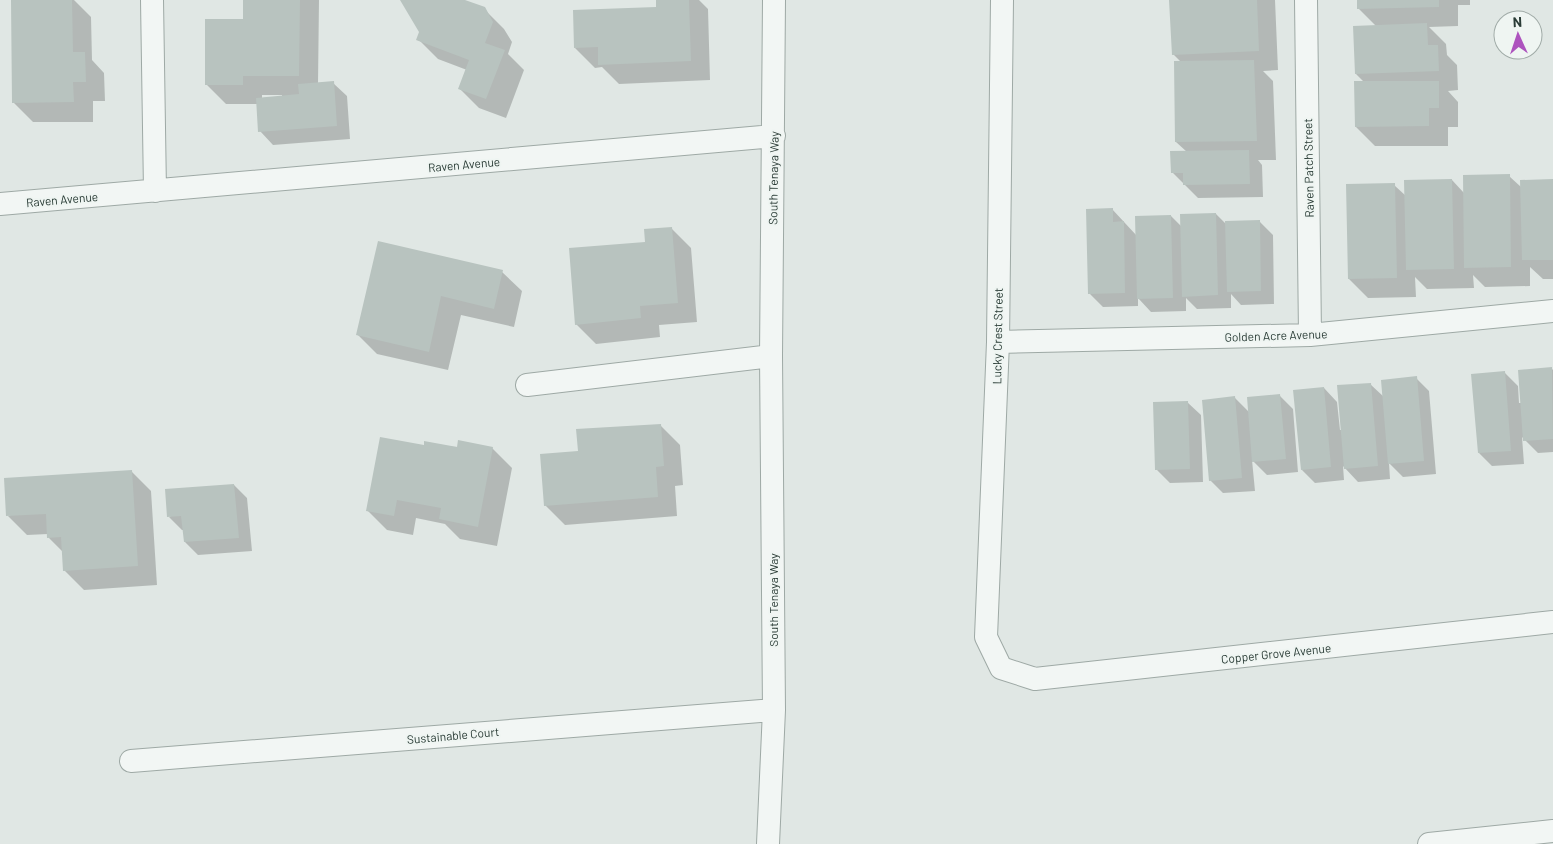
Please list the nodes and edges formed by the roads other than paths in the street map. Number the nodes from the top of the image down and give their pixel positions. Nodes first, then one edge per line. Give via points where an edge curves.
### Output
1 (152, 0) edge
2 (774, 0) edge
3 (1002, 0) edge
4 (1306, 0) edge
5 (774, 136) junction
6 (154, 191) junction
7 (0, 204) edge
8 (1553, 311) edge
9 (1310, 335) junction
10 (998, 342) junction
11 (771, 356) junction
12 (527, 386) dead end
13 (1553, 622) edge
14 (1001, 668) joint
15 (774, 710) junction
16 (131, 761) dead end
17 (1553, 831) edge
18 (768, 844) edge
19 (1429, 844) edge

1 - 6 street
2 - 5 street, South Tenaya Way
3 - 10 street, Lucky Crest Street
4 - 9 street, Raven Patch Street
5 - 6 street, Raven Avenue
5 - 11 street, South Tenaya Way
6 - 7 street, Raven Avenue
8 - 9 street, Golden Acre Avenue
9 - 10 street, Golden Acre Avenue
10 - 14 street, Lucky Crest Street via 986,637
11 - 12 street
11 - 15 street, South Tenaya Way
13 - 14 street, Copper Grove Avenue via 1035,679
15 - 16 street, Sustainable Court
15 - 18 street, South Tenaya Way
17 - 19 street

